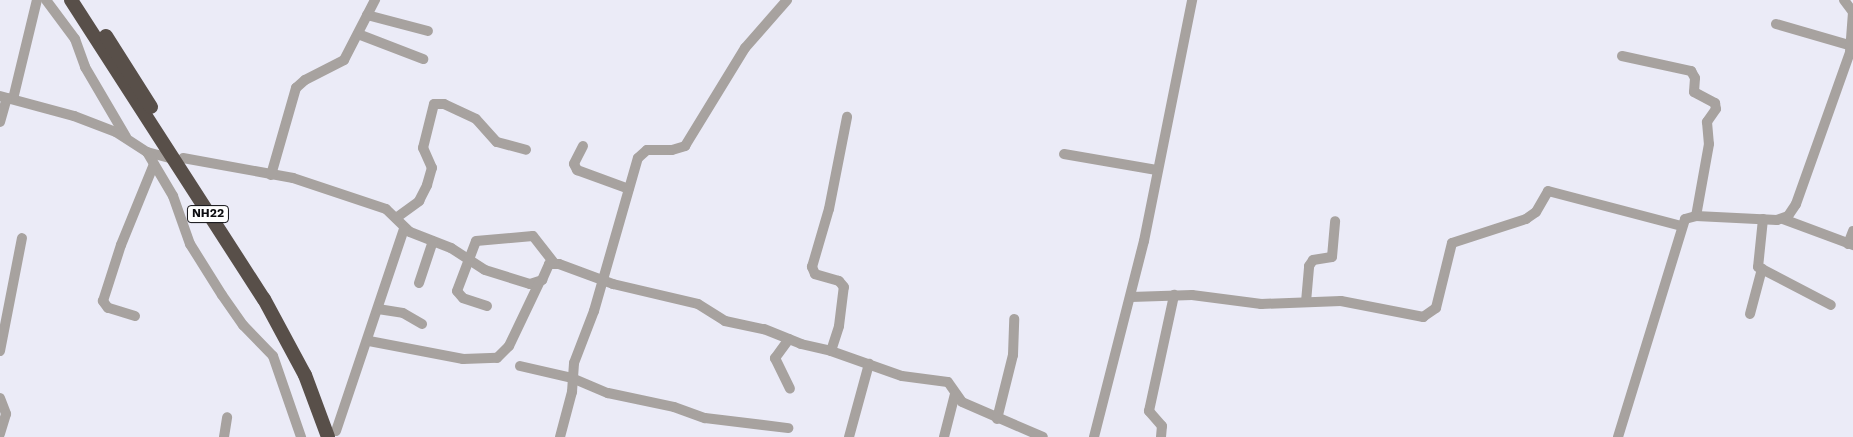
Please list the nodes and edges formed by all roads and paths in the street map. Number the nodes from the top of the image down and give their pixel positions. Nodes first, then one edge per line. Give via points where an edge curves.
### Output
1 (36, 0) edge
2 (46, 0) edge
3 (71, 0) edge
4 (82, 0) edge
5 (375, 0) edge
6 (787, 0) edge
7 (1192, 0) edge
8 (1844, 0) edge
9 (367, 15) junction
10 (1776, 24) dead end
11 (428, 31) dead end
12 (358, 34) junction
13 (1852, 46) junction
14 (1622, 56) dead end
15 (423, 59) dead end
16 (7, 98) edge
17 (847, 117) dead end
18 (0, 122) edge
19 (128, 140) junction
20 (583, 146) dead end
21 (526, 150) dead end
22 (148, 152) junction
23 (1064, 154) dead end
24 (179, 159) junction
25 (154, 164) junction
26 (1157, 170) junction
27 (271, 175) junction
28 (629, 190) junction
29 (1696, 216) junction
30 (396, 218) junction
31 (1763, 219) junction
32 (1783, 219) junction
33 (1335, 221) dead end
34 (1681, 226) junction
35 (404, 229) junction
36 (1853, 230) edge
37 (22, 238) dead end
38 (433, 241) junction
39 (1851, 245) edge
40 (467, 260) junction
41 (554, 262) junction
42 (1762, 270) junction
43 (602, 280) junction
44 (419, 283) dead end
45 (539, 283) junction
46 (1174, 295) junction
47 (1131, 297) junction
48 (1306, 302) junction
49 (1831, 305) dead end
50 (487, 306) dead end
51 (378, 309) junction
52 (1750, 314) dead end
53 (135, 316) dead end
54 (1014, 319) dead end
55 (422, 324) dead end
56 (789, 339) junction
57 (369, 341) junction
58 (0, 351) edge
59 (831, 351) junction
60 (869, 364) junction
61 (520, 366) dead end
62 (572, 378) junction
63 (790, 389) dead end
64 (955, 394) junction
65 (0, 398) edge
66 (227, 417) dead end
67 (997, 419) junction
68 (788, 428) dead end
69 (0, 434) edge
70 (334, 435) edge
71 (224, 437) edge
72 (301, 437) edge
73 (560, 437) edge
74 (848, 437) edge
75 (944, 437) edge
76 (1043, 437) edge
77 (1094, 437) edge
78 (1161, 437) edge
79 (1618, 437) edge

1 - 16 street
2 - 19 street via 75,39 85,67
3 - 24 highway, NH22
4 - 24 highway, NH22
5 - 9 street
6 - 28 street via 745,48 688,142 679,150 641,152
7 - 26 street
8 - 13 street via 1852,12
9 - 11 street
9 - 12 street
10 - 13 street
12 - 15 street
12 - 27 street via 344,60 296,88
13 - 32 street via 1796,204
14 - 29 street via 1691,71 1695,78 1694,92 1715,103 1716,109 1707,122 1709,144
16 - 18 street
16 - 19 street via 74,116 110,129
17 - 59 street via 812,267 815,274 839,281 844,287 839,326
19 - 22 street
20 - 28 street via 574,164 577,170
21 - 30 street via 496,142 476,119 444,104 434,104 423,148 432,168 427,186 419,201
22 - 24 street
22 - 25 street
23 - 26 street
24 - 27 street
24 - 70 highway, NH22 via 264,299
25 - 53 street via 121,245 103,301 108,308
25 - 72 street via 173,196 190,244 243,325 273,356
26 - 47 street
27 - 30 street via 293,178 346,195 386,209
28 - 43 street
29 - 31 street
29 - 34 street via 1685,219
30 - 35 street
31 - 32 street
31 - 42 street via 1756,263
32 - 39 street
33 - 48 street via 1332,257 1313,260 1309,266
34 - 48 street via 1553,190 1545,194 1536,212 1526,219 1452,244 1439,301 1427,316 1358,303
34 - 79 street
35 - 38 street
35 - 51 street
36 - 39 street
37 - 58 street
38 - 40 street
38 - 44 street
40 - 41 street via 479,239 529,234 537,238 543,252
40 - 45 street via 485,270 530,284
40 - 50 street via 458,286 459,295
41 - 43 street
41 - 45 street
42 - 49 street
42 - 52 street
43 - 56 street via 698,304 725,321 764,329
43 - 62 street
45 - 57 street via 509,346 496,358 463,359
46 - 47 street
46 - 48 street via 1261,304
46 - 78 street via 1149,410 1162,426
47 - 77 street
51 - 55 street via 403,313
51 - 57 street
54 - 67 street via 1013,355
56 - 59 street
56 - 63 street via 776,358
57 - 70 street
59 - 60 street
60 - 64 street via 902,376 948,382
60 - 74 street
61 - 62 street
62 - 68 street via 608,394 674,406 705,418
62 - 73 street
64 - 67 street via 962,402
64 - 75 street
65 - 69 street via 6,414
66 - 71 street
67 - 76 street

